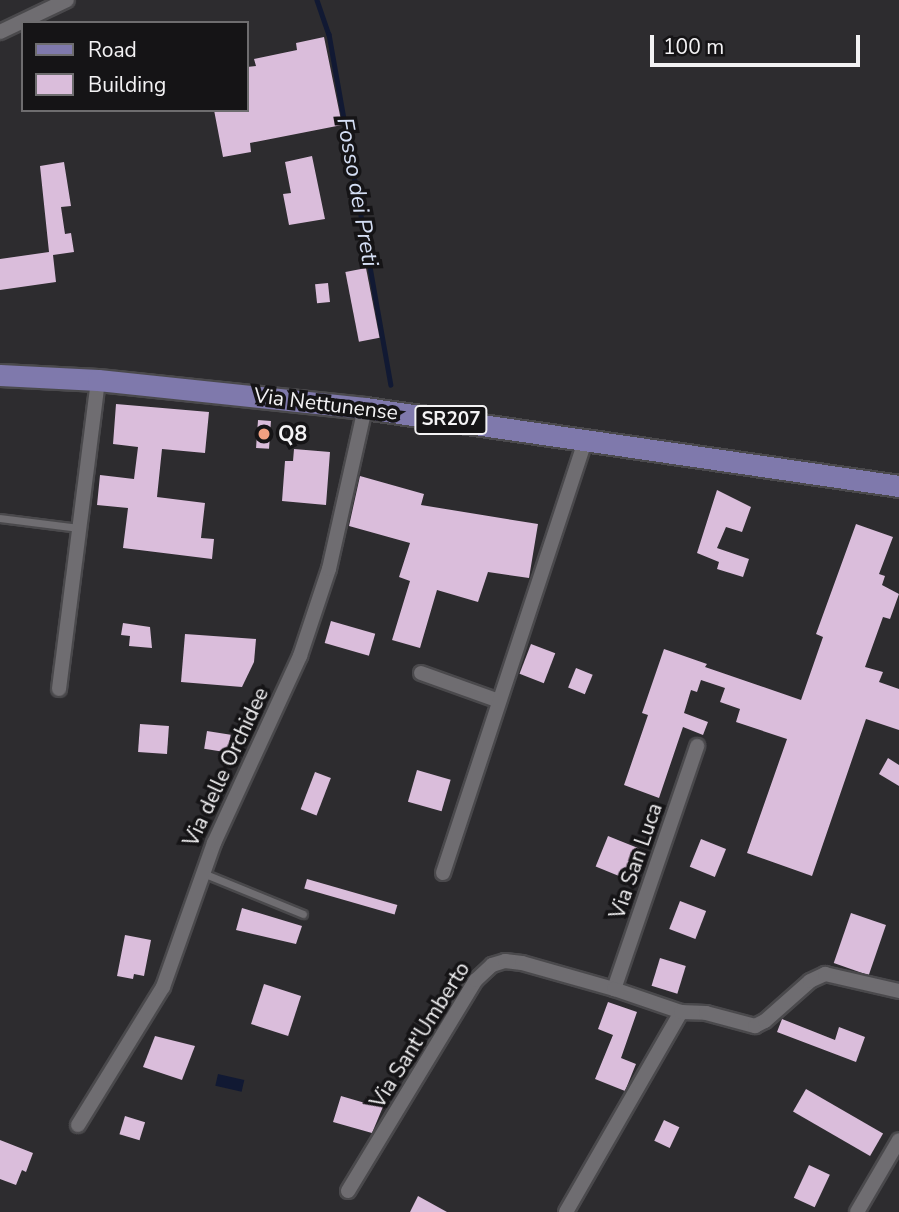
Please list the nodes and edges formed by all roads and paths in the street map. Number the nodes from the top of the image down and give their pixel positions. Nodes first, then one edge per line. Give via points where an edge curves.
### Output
1 (67, 0) edge
2 (23, 21) edge
3 (21, 22) edge
4 (0, 32) edge
5 (0, 375) edge
6 (98, 380) junction
7 (365, 408) junction
8 (585, 440) junction
9 (899, 486) edge
10 (0, 518) edge
11 (79, 528) junction
12 (421, 673) dead end
13 (59, 689) dead end
14 (499, 701) junction
15 (697, 746) dead end
16 (202, 873) junction
17 (443, 873) dead end
18 (303, 914) dead end
19 (614, 989) junction
20 (899, 991) edge
21 (681, 1012) junction
22 (78, 1125) dead end
23 (899, 1140) edge
24 (348, 1191) dead end
25 (566, 1212) edge
26 (857, 1212) edge

1 - 2 street
3 - 4 street
5 - 6 main road, Via Nettunense / SR207
6 - 7 main road, Via Nettunense / SR207
6 - 11 street
7 - 8 main road, Via Nettunense / SR207
7 - 16 street, Via delle Orchidee via 313,623
8 - 9 main road, Via Nettunense / SR207
8 - 14 street
10 - 11 lane
11 - 13 street
12 - 14 street
14 - 17 street
15 - 19 street, Via San Luca
16 - 18 lane
16 - 22 street, Via delle Orchidee via 163,988
19 - 21 street, Via Sant'Umberto
19 - 24 street, Via Sant'Umberto via 517,962 487,967
20 - 21 street, Via Sant'Umberto via 825,974 755,1026 706,1013
21 - 25 street
23 - 26 street

